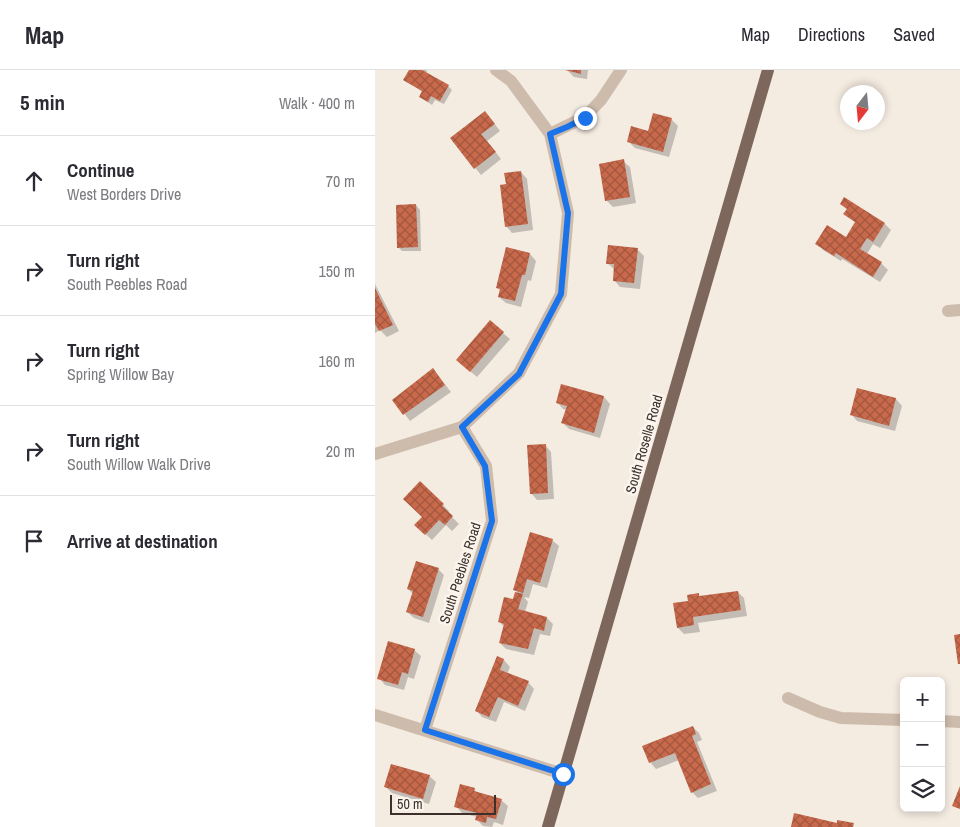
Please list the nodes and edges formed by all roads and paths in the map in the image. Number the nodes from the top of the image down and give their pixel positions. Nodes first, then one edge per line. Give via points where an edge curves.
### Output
1 (496, 70) edge
2 (621, 70) edge
3 (768, 70) edge
4 (550, 134) junction
5 (462, 427) junction
6 (375, 454) edge
7 (788, 698) dead end
8 (375, 715) edge
9 (900, 720) edge
10 (945, 721) edge
11 (960, 722) edge
12 (425, 730) junction
13 (563, 774) junction
14 (548, 827) edge

1 - 4 street via 511,81
2 - 4 street via 585,118
3 - 13 main road, South Roselle Road
4 - 5 street via 568,213 561,294 519,374
5 - 6 street
5 - 12 street, South Peebles Road via 485,466 492,521
7 - 9 street via 841,718
8 - 12 street
10 - 11 street
12 - 13 street
13 - 14 main road, South Roselle Road

